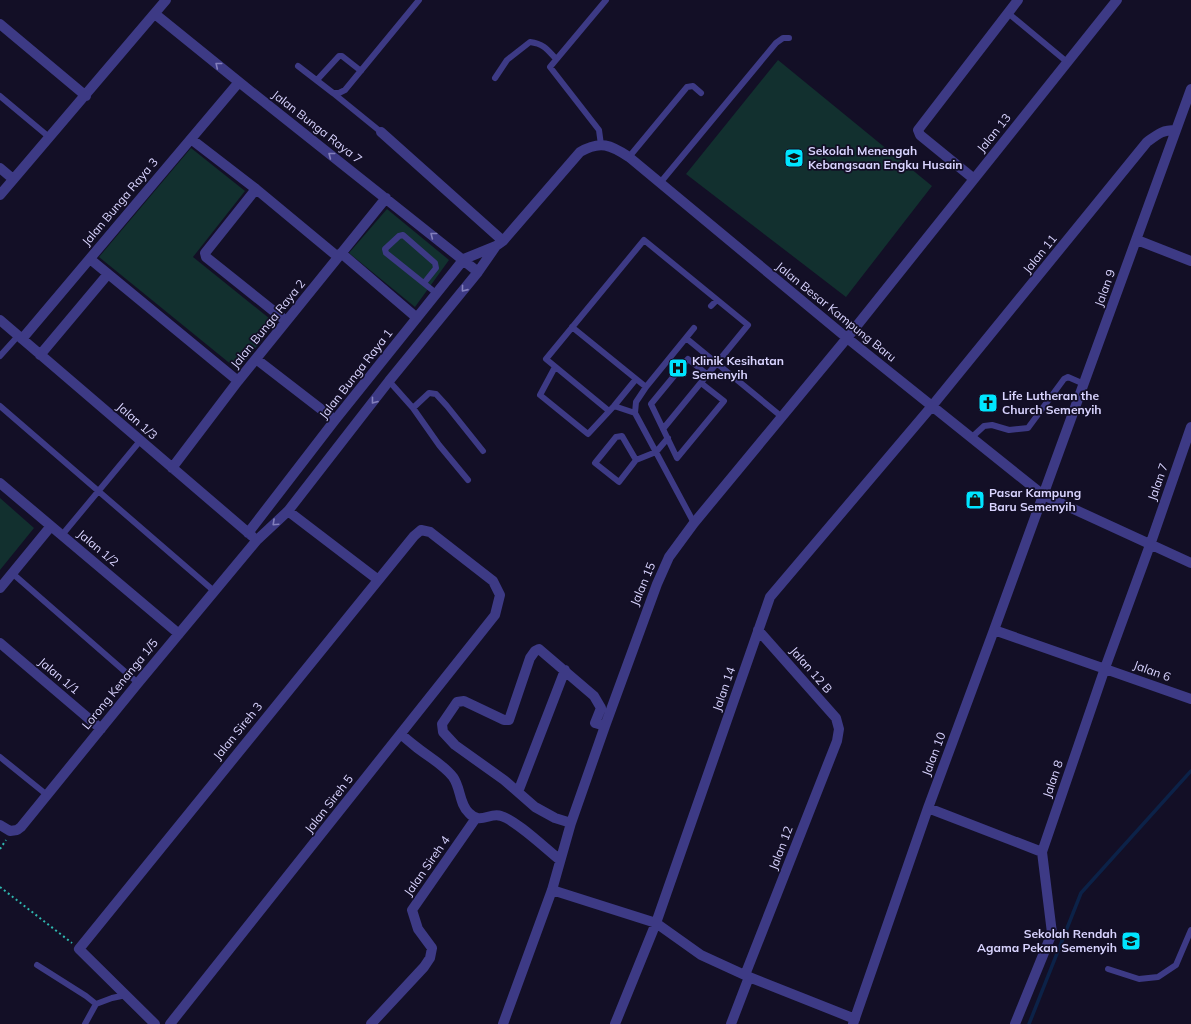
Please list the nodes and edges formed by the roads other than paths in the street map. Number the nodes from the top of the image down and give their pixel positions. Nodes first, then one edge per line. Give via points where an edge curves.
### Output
1 (166, 0) edge
2 (419, 0) edge
3 (606, 0) edge
4 (1018, 0) edge
5 (1117, 0) edge
6 (1008, 13) junction
7 (155, 14) junction
8 (0, 24) edge
9 (789, 38) dead end
10 (556, 59) junction
11 (1067, 62) junction
12 (298, 66) dead end
13 (361, 71) junction
14 (495, 78) dead end
15 (317, 80) junction
16 (239, 82) junction
17 (1191, 89) edge
18 (333, 93) junction
19 (700, 93) dead end
20 (0, 96) edge
21 (86, 96) junction
22 (1176, 130) junction
23 (381, 132) joint
24 (50, 137) junction
25 (191, 139) junction
26 (601, 145) junction
27 (629, 157) junction
28 (0, 168) edge
29 (13, 179) junction
30 (974, 179) junction
31 (660, 183) junction
32 (256, 189) junction
33 (0, 195) edge
34 (386, 198) junction
35 (1137, 240) junction
36 (499, 243) junction
37 (340, 255) junction
38 (90, 259) junction
39 (464, 259) junction
40 (1191, 261) edge
41 (478, 272) junction
42 (108, 274) junction
43 (424, 283) junction
44 (436, 293) junction
45 (717, 300) junction
46 (711, 306) dead end
47 (417, 318) junction
48 (0, 320) edge
49 (286, 321) junction
50 (572, 327) junction
51 (694, 328) dead end
52 (20, 338) junction
53 (686, 338) junction
54 (847, 338) junction
55 (40, 355) junction
56 (0, 356) edge
57 (256, 359) junction
58 (717, 363) junction
59 (555, 367) junction
60 (708, 375) junction
61 (636, 379) junction
62 (238, 381) junction
63 (389, 381) junction
64 (701, 383) junction
65 (1084, 384) junction
66 (646, 387) junction
67 (0, 406) edge
68 (614, 406) junction
69 (932, 406) junction
70 (414, 408) junction
71 (609, 412) junction
72 (635, 413) junction
73 (782, 417) junction
74 (335, 420) junction
75 (1191, 427) edge
76 (663, 429) junction
77 (668, 438) junction
78 (971, 438) junction
79 (140, 441) junction
80 (483, 451) dead end
81 (656, 452) junction
82 (636, 460) junction
83 (172, 468) junction
84 (468, 480) dead end
85 (0, 483) edge
86 (99, 491) junction
87 (1043, 495) junction
88 (288, 511) junction
89 (694, 523) junction
90 (51, 526) junction
91 (248, 533) junction
92 (62, 535) junction
93 (257, 540) junction
94 (1150, 544) junction
95 (1191, 563) edge
96 (12, 574) junction
97 (377, 579) junction
98 (0, 588) edge
99 (214, 591) junction
100 (500, 595) joint
101 (758, 630) junction
102 (994, 630) junction
103 (179, 634) junction
104 (0, 643) edge
105 (1105, 668) junction
106 (565, 670) junction
107 (138, 683) junction
108 (1191, 699) edge
109 (605, 726) junction
110 (101, 729) junction
111 (839, 729) joint
112 (401, 734) junction
113 (0, 757) edge
114 (518, 792) junction
115 (47, 795) junction
116 (928, 808) junction
117 (476, 818) junction
118 (571, 824) junction
119 (0, 825) edge
120 (1042, 852) junction
121 (560, 860) junction
122 (552, 890) junction
123 (656, 923) junction
124 (1191, 930) edge
125 (37, 965) dead end
126 (1108, 969) dead end
127 (747, 976) junction
128 (126, 995) junction
129 (96, 1004) junction
130 (854, 1022) edge
131 (85, 1024) edge
132 (155, 1024) edge
133 (170, 1024) edge
134 (371, 1024) edge
135 (503, 1024) edge
136 (615, 1024) edge
137 (731, 1024) edge
138 (1015, 1024) edge

1 - 7 street
2 - 13 lane
3 - 10 lane
4 - 6 street
5 - 11 street, Jalan 13
6 - 11 lane
6 - 30 street via 918,130 920,135
16 -> 7 street, Jalan Bunga Raya 7
7 - 21 street
8 - 21 street
9 - 31 lane via 783,38 776,43
10 - 14 lane via 546,47 530,42 506,60
10 - 26 lane via 551,69 599,130
11 - 30 street, Jalan 13
12 - 15 lane
13 - 15 lane via 346,58 339,56
13 - 18 lane via 345,90
15 - 18 lane
16 - 25 street, Jalan Bunga Raya 3
34 -> 16 street, Jalan Bunga Raya 7
17 - 22 street, Jalan 9
18 - 23 lane
19 - 27 lane via 693,86 686,87
20 - 24 lane
21 - 24 street
22 - 35 street, Jalan 9
22 - 69 street, Jalan 11 via 1166,130 1147,142
23 - 36 street
24 - 29 street
25 - 32 street
25 - 38 street, Jalan Bunga Raya 3
26 - 27 street, Jalan Besar Kampung Baru via 614,147
26 - 36 street via 590,146 580,152
27 - 31 street, Jalan Besar Kampung Baru
28 - 29 street
29 - 33 street
30 - 54 street, Jalan 13
31 - 54 street, Jalan Besar Kampung Baru
32 - 37 street
32 - 49 street via 205,253 206,257
34 - 37 street, Jalan Bunga Raya 2
39 -> 34 street, Jalan Bunga Raya 7
35 - 40 street
35 - 65 street, Jalan 9
36 - 39 street, Jalan Bunga Raya 1
36 - 41 street, Lorong Kenanga 1/5
37 - 47 street
37 - 49 street, Jalan Bunga Raya 2
38 - 42 street
38 - 52 street, Jalan Bunga Raya 3
39 - 41 street, Jalan Bunga Raya 7
39 - 44 street, Jalan Bunga Raya 1
41 -> 63 street, Lorong Kenanga 1/5
42 - 55 street
42 - 62 street
43 - 43 lane via 386,253 385,250 399,236 403,236 435,263 436,268
43 - 44 lane
44 - 47 street, Jalan Bunga Raya 1
45 - 46 lane
45 - 50 lane via 644,240
45 - 58 lane via 748,325
47 - 74 street, Jalan Bunga Raya 1
48 - 52 street, Jalan 1/3
49 - 57 street, Jalan Bunga Raya 2
50 - 59 lane via 546,359
50 - 61 lane
51 - 53 lane
52 - 55 street, Jalan 1/3
52 - 56 lane
53 - 58 lane
53 - 66 lane
54 - 69 street, Jalan Besar Kampung Baru
54 - 73 street, Jalan 15
55 - 79 street, Jalan 1/3
57 - 62 street, Jalan Bunga Raya 2
57 - 74 street
58 - 60 lane
58 - 73 lane
59 - 71 lane
59 - 71 lane via 540,395 588,434
60 - 64 lane
60 - 76 lane via 688,359 651,404
61 - 66 lane
61 - 68 lane
62 - 83 street, Jalan Bunga Raya 2
63 - 70 lane
63 -> 88 street, Lorong Kenanga 1/5
64 - 76 lane
64 - 77 lane via 724,401 677,458
65 - 78 lane via 1068,377 1064,379 1028,428 1009,430 992,425 984,426
65 - 87 street, Jalan 9
66 - 72 lane via 636,402
67 - 86 lane
68 - 71 lane
68 - 72 lane
69 - 78 street, Jalan Besar Kampung Baru
69 - 101 street, Jalan 14 via 770,597
70 - 80 lane via 429,393 436,394
70 - 84 lane via 439,445
72 - 81 lane
73 - 89 street, Jalan 15
74 - 91 street, Jalan Bunga Raya 1
75 - 94 street, Jalan 7
76 - 77 lane
77 - 81 lane
78 - 87 street, Jalan Besar Kampung Baru
79 - 83 street, Jalan 1/3
79 - 86 lane
81 - 82 lane
81 - 89 lane
82 - 82 lane via 619,482 595,463 616,437 622,436
83 - 91 street, Jalan 1/3
85 - 90 street, Jalan 1/2
86 - 92 lane
86 - 99 lane
87 - 94 street, Jalan Besar Kampung Baru
87 - 102 street, Jalan 10
88 -> 93 street, Lorong Kenanga 1/5
88 - 97 street
89 - 109 street, Jalan 15 via 669,557 657,584
90 - 92 street, Jalan 1/2
90 - 96 street
91 - 93 street, Jalan 1/3
92 - 103 street, Jalan 1/2
93 - 99 street, Lorong Kenanga 1/5
94 - 95 street, Jalan Besar Kampung Baru
94 - 105 street, Jalan 8
96 - 98 street
96 - 107 lane
97 - 100 street, Jalan Sireh 3 via 421,530 430,532 493,580
97 - 128 street, Jalan Sireh 3 via 79,949
99 - 103 street, Lorong Kenanga 1/5
100 - 112 street, Jalan Sireh 5 via 495,615
101 - 111 street, Jalan 12 B via 836,718
101 - 123 street, Jalan 14
102 - 105 street, Jalan 6
102 - 116 street, Jalan 10
103 - 107 street, Lorong Kenanga 1/5
104 - 110 street, Jalan 1/1
105 - 108 street, Jalan 6
105 - 120 street, Jalan 8
106 - 109 street via 594,696 601,708 595,723
106 - 114 street
106 - 114 street via 539,649 534,651 509,720 464,701 457,702 442,724 443,732 455,745
107 - 110 street, Lorong Kenanga 1/5
109 - 118 street, Jalan 15
110 - 115 street, Lorong Kenanga 1/5
111 - 127 street, Jalan 12 via 837,741
112 - 117 street via 454,778 464,807
112 - 133 street, Jalan Sireh 5
113 - 115 lane
114 - 118 street via 535,807
115 - 119 street, Lorong Kenanga 1/5 via 17,830 10,832
116 - 120 street
116 - 130 street, Jalan 10
117 - 121 street via 500,815 513,822
117 - 134 street, Jalan Sireh 4 via 412,910 418,929 432,948 430,958
118 - 121 street, Jalan 15
120 - 138 street, Jalan 8 via 1052,933
121 - 122 street, Jalan 15
122 - 123 street
122 - 135 street, Jalan 15
123 - 127 street via 701,955
123 - 136 street, Jalan 14
124 - 126 lane via 1176,965 1158,977 1139,979
125 - 129 lane
127 - 130 street
127 - 137 street, Jalan 12
128 - 129 lane
128 - 132 street
129 - 131 lane

